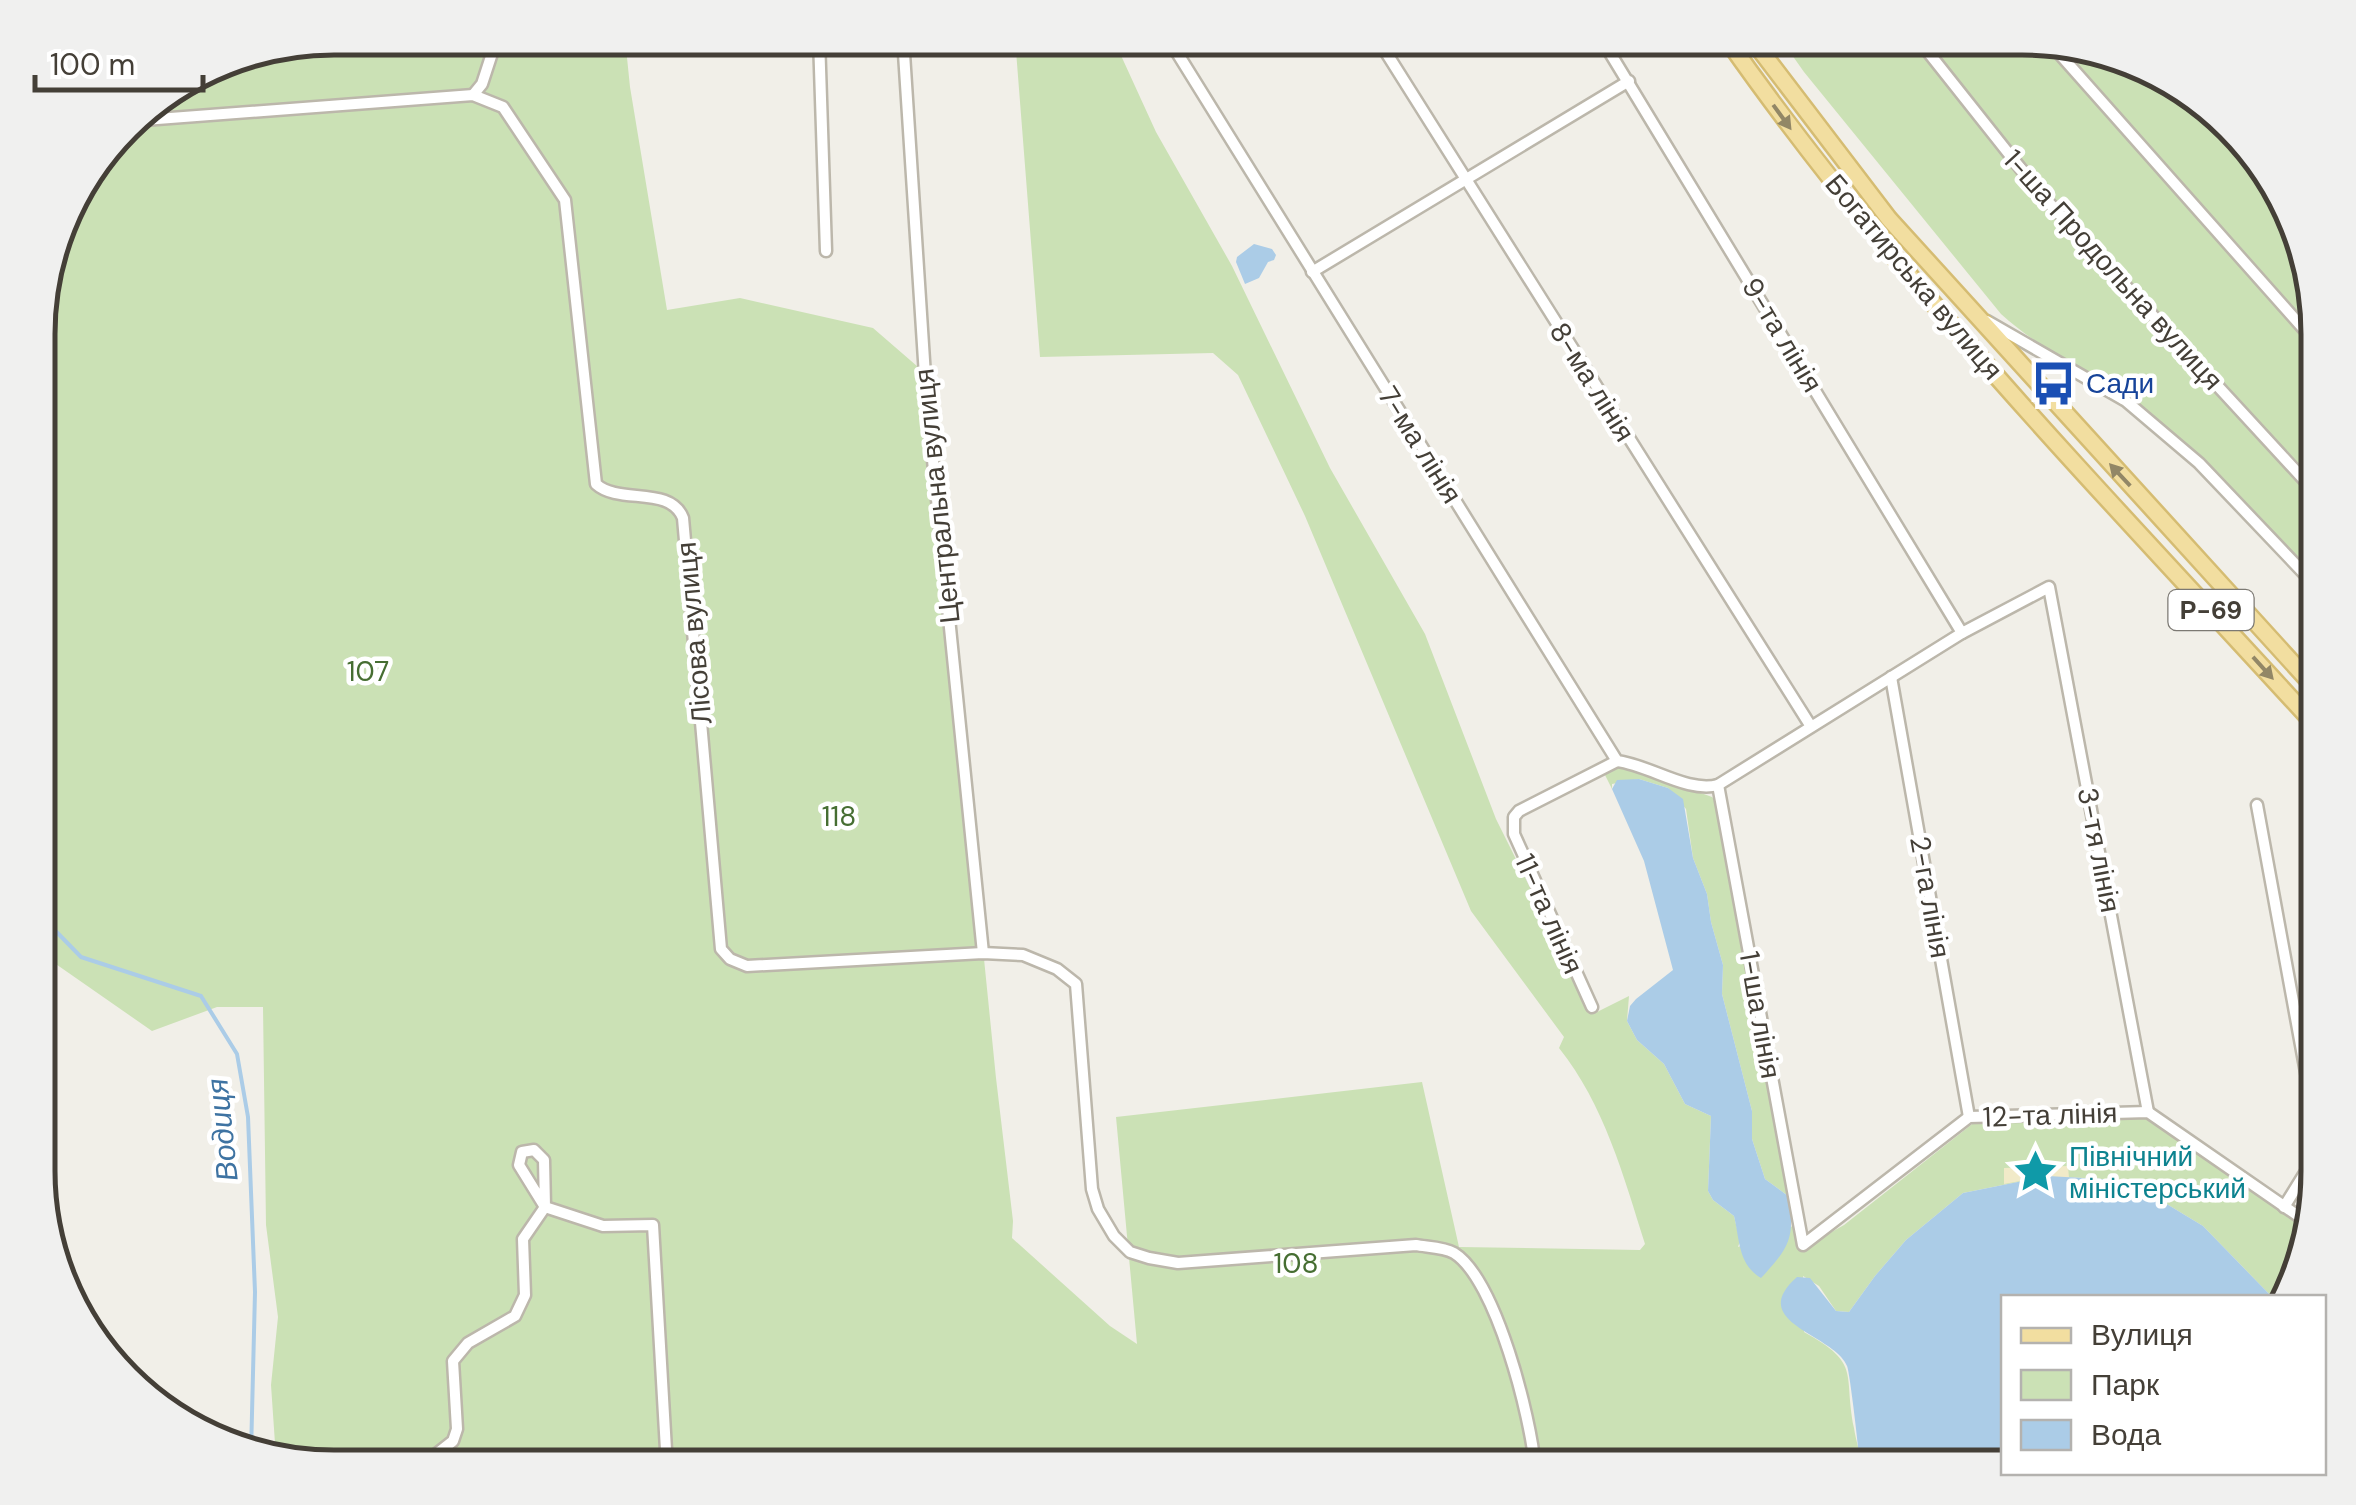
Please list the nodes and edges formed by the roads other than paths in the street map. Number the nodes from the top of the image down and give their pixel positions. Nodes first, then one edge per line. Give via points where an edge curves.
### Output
1 (491, 55) edge
2 (819, 55) edge
3 (904, 55) edge
4 (1178, 55) edge
5 (1387, 55) edge
6 (1612, 55) edge
7 (1738, 55) edge
8 (1764, 55) edge
9 (1931, 55) edge
10 (2063, 58) edge
11 (1629, 81) junction
12 (473, 94) junction
13 (156, 119) edge
14 (1463, 180) junction
15 (826, 251) dead end
16 (1312, 272) junction
17 (1968, 310) junction
18 (2300, 325) edge
19 (2300, 476) edge
20 (2300, 569) edge
21 (1962, 634) junction
22 (2300, 672) edge
23 (1891, 676) junction
24 (2300, 708) edge
25 (1810, 726) junction
26 (1617, 761) junction
27 (1718, 785) junction
28 (2256, 805) dead end
29 (983, 952) junction
30 (1592, 1007) dead end
31 (2300, 1041) edge
32 (2148, 1112) junction
33 (1969, 1116) junction
34 (2300, 1181) edge
35 (545, 1206) junction
36 (2284, 1207) junction
37 (2297, 1216) edge
38 (1803, 1245) joint
39 (1531, 1449) edge
40 (442, 1450) edge
41 (666, 1450) edge

1 - 12 street
2 - 15 street
3 - 29 street, Центральна вулиця via 926,390
4 - 16 street, 7-ма лінія
5 - 14 street, 8-ма лінія
6 - 11 street, 9-та лінія
7 -> 24 main road, Богатирська вулиця / Р-69 via 1928,301
8 - 17 main road, Богатирська вулиця / Р-69
9 - 19 street, 1-ша Продольна вулиця via 2040,192
10 - 18 street
11 - 14 street
11 - 21 street, 9-та лінія
12 - 13 street
12 - 29 street, Лісова вулиця via 503,108 565,200 596,484 610,493 662,500 684,518 722,949 747,966
14 - 16 street
14 - 25 street, 8-ма лінія
16 - 26 street, 7-ма лінія
17 - 20 street via 2126,400 2199,463
22 -> 17 main road, Богатирська вулиця / Р-69
21 - 23 street
21 - 32 street, 3-тя лінія via 2049,587
23 - 25 street
23 - 33 street, 2-га лінія
25 - 27 street
26 - 27 street via 1703,789
26 - 30 street, 11-та лінія via 1514,817 1514,834
27 - 38 street, 1-ша лінія
28 - 31 street
29 - 39 street via 1024,955 1076,984 1089,1169 1098,1209 1130,1252 1178,1262 1416,1246 1454,1252 1483,1286 1503,1327
32 - 33 street, 12-та лінія
32 - 36 street, 12-та лінія
33 - 38 street, 12-та лінія
34 - 36 street
35 - 35 street via 519,1164 522,1152 534,1150 544,1160
35 - 40 street via 523,1239 525,1295 516,1316 468,1343 453,1361 457,1429
35 - 41 street via 603,1226 653,1225
36 - 37 street, 12-та лінія

